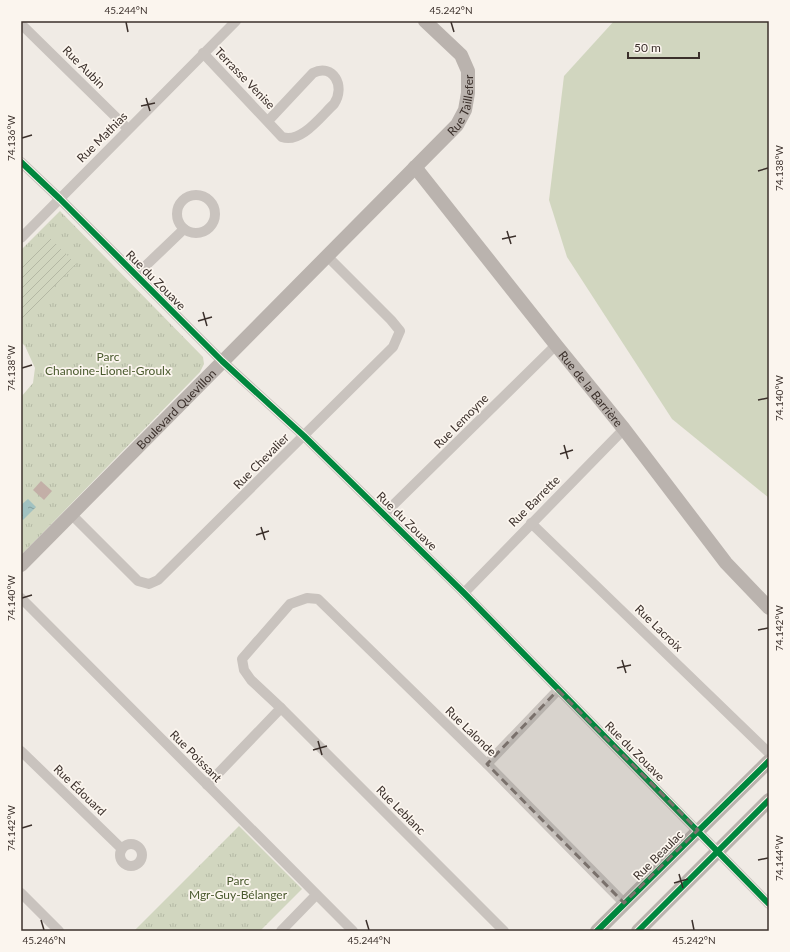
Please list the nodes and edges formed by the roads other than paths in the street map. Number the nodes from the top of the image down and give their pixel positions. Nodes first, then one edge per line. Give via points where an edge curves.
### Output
1 (236, 21) edge
2 (425, 21) edge
3 (21, 24) edge
4 (203, 54) junction
5 (268, 121) junction
6 (128, 129) junction
7 (21, 162) edge
8 (415, 167) junction
9 (60, 198) junction
10 (184, 229) dead end
11 (21, 238) edge
12 (327, 256) junction
13 (136, 275) junction
14 (556, 346) junction
15 (222, 361) junction
16 (624, 429) junction
17 (304, 436) junction
18 (71, 514) junction
19 (384, 514) junction
20 (531, 523) junction
21 (21, 565) edge
22 (464, 592) junction
23 (21, 598) edge
24 (290, 604) joint
25 (769, 608) edge
26 (558, 690) junction
27 (281, 708) junction
28 (21, 751) edge
29 (769, 753) edge
30 (769, 761) edge
31 (486, 764) junction
32 (207, 785) junction
33 (769, 800) edge
34 (698, 830) junction
35 (122, 848) dead end
36 (717, 851) junction
37 (21, 893) edge
38 (316, 895) junction
39 (624, 903) junction
40 (769, 904) edge
41 (646, 928) edge
42 (58, 931) edge
43 (282, 931) edge
44 (353, 931) edge
45 (504, 931) edge
46 (597, 931) edge

1 - 4 street, Rue Mathias
2 - 8 street, Rue Taillefer via 465,61 468,70 468,94 465,110 457,125
3 - 6 street, Rue Aubin
4 - 5 street, Terrasse Venise
4 - 6 street, Rue Mathias
5 - 5 street, Terrasse Venise via 282,137 287,139 301,135 338,98 336,79 331,74 319,70 313,73
6 - 9 street, Rue Mathias
7 - 9 street, Rue du Zouave
8 - 12 street, Boulevard Quevillon
8 - 14 street, Rue de la Barrière
9 - 11 street, Rue Mathias
9 - 13 street, Rue du Zouave
10 - 13 street
12 - 15 street, Boulevard Quevillon
12 - 17 street, Rue Chevalier via 400,331 393,347
13 - 15 street, Rue du Zouave
14 - 16 street, Rue de la Barrière
14 - 19 street, Rue Lemoyne
15 - 17 street, Rue du Zouave
15 - 18 street, Boulevard Quevillon
16 - 20 street, Rue Barrette
16 - 25 street, Rue de la Barrière via 726,563
17 - 18 street, Rue Chevalier via 158,580 149,584 138,582
17 - 19 street, Rue du Zouave
18 - 21 street, Boulevard Quevillon
19 - 22 street, Rue du Zouave
20 - 22 street, Rue Barrette
20 - 29 street, Rue Lacroix
22 - 26 street, Rue du Zouave
23 - 32 street, Rue Poissant
24 - 27 street, Rue Leblanc via 242,659 244,670 251,680
24 - 31 street, Rue Lalonde via 307,598 318,599
26 - 31 street
26 - 34 street, Rue du Zouave
27 - 32 street
27 - 45 street, Rue Leblanc
28 - 35 street, Rue Édouard
30 - 34 street, Rue Beaulac
31 - 39 street, Rue Lalonde
32 - 38 street, Rue Poissant
33 - 36 street
34 - 36 street, Rue du Zouave
34 - 39 street, Rue Beaulac
36 - 40 street, Rue du Zouave
36 - 41 street
37 - 42 street
38 - 43 street
38 - 44 street, Rue Poissant
39 - 46 street, Rue Beaulac

